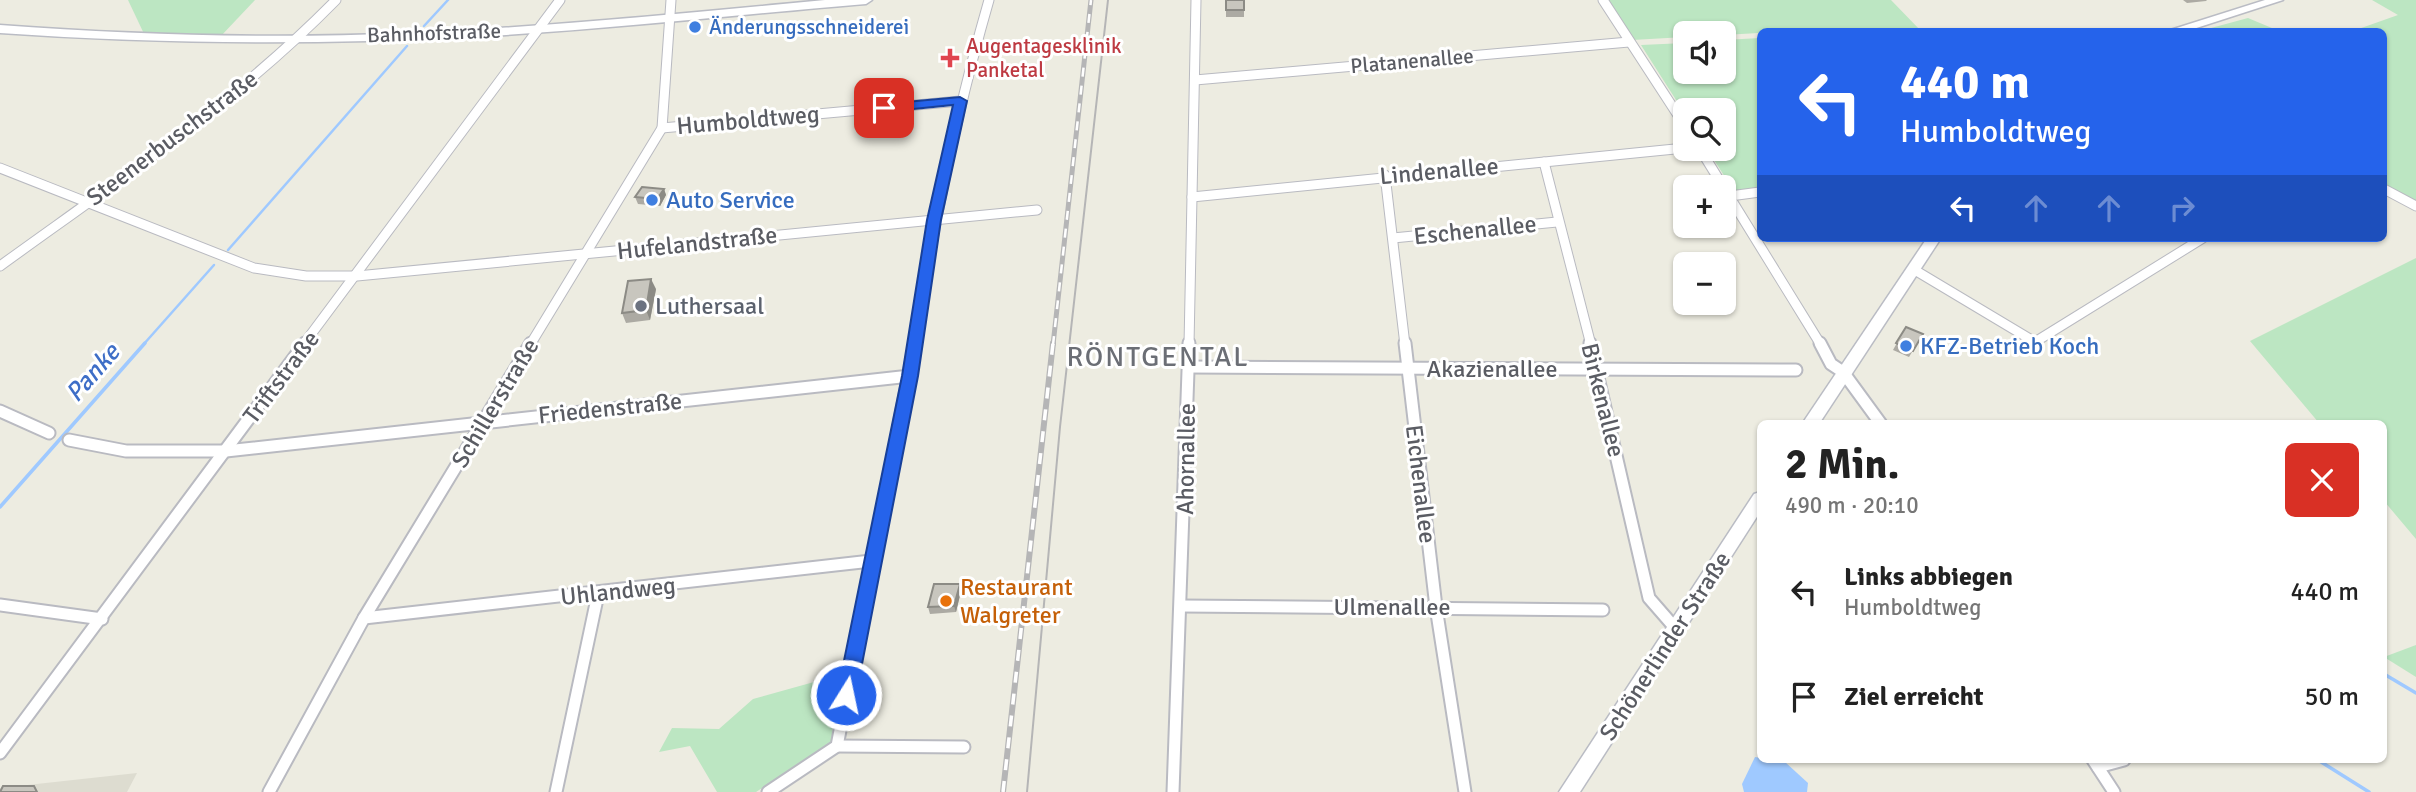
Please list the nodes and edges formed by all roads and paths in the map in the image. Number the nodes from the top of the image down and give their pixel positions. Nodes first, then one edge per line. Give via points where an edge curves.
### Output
1 (336, 0) edge
2 (560, 0) edge
3 (671, 0) edge
4 (866, 0) edge
5 (989, 0) edge
6 (1196, 0) edge
7 (1603, 0) edge
8 (2277, 0) edge
9 (667, 17) junction
10 (2183, 28) edge
11 (0, 29) edge
12 (538, 29) junction
13 (298, 38) junction
14 (1629, 42) junction
15 (1195, 80) junction
16 (960, 101) junction
17 (1673, 108) edge
18 (662, 128) junction
19 (1673, 149) edge
20 (1544, 162) junction
21 (0, 168) edge
22 (1385, 176) junction
23 (2387, 191) edge
24 (1757, 192) edge
25 (1736, 195) edge
26 (1192, 197) junction
27 (87, 203) junction
28 (1736, 206) edge
29 (2416, 206) edge
30 (1037, 210) dead end
31 (934, 220) junction
32 (1557, 222) junction
33 (1393, 238) junction
34 (1757, 240) edge
35 (1759, 242) edge
36 (1931, 242) edge
37 (2197, 242) edge
38 (584, 254) junction
39 (0, 266) edge
40 (1913, 269) junction
41 (357, 276) junction
42 (1189, 367) junction
43 (1407, 369) junction
44 (1597, 370) junction
45 (1796, 370) dead end
46 (1843, 372) junction
47 (910, 376) junction
48 (0, 411) edge
49 (1813, 420) edge
50 (1878, 420) edge
51 (485, 421) junction
52 (49, 433) dead end
53 (69, 440) dead end
54 (226, 451) junction
55 (1757, 504) edge
56 (871, 561) junction
57 (598, 594) junction
58 (0, 605) edge
59 (1181, 606) junction
60 (1436, 607) junction
61 (1603, 610) dead end
62 (364, 618) junction
63 (102, 619) junction
64 (1676, 629) junction
65 (837, 746) junction
66 (964, 747) dead end
67 (0, 753) edge
68 (2096, 763) edge
69 (269, 792) edge
70 (556, 792) edge
71 (768, 792) edge
72 (1173, 792) edge
73 (1465, 792) edge
74 (1569, 792) edge
75 (2114, 792) edge

1 - 13 street, Steenerbuschstraße
2 - 12 street, Triftstraße
3 - 9 street, Schillerstraße
4 - 9 street, Bahnhofstraße
5 - 16 street
6 - 15 street, Ahornallee
7 - 14 street
8 - 10 street
9 - 12 street, Bahnhofstraße
9 - 18 street, Schillerstraße
11 - 13 street, Bahnhofstraße via 116,38
12 - 13 street, Bahnhofstraße
12 - 41 street, Triftstraße
13 - 27 street, Steenerbuschstraße via 206,116
14 - 15 street, Platanenallee
14 - 17 street
15 - 26 street, Ahornallee
16 - 18 street, Humboldtweg
16 - 31 street
18 - 38 street, Schillerstraße
19 - 20 street, Lindenallee
20 - 22 street, Lindenallee
20 - 32 street, Birkenallee
21 - 27 street, Hufelandstraße
22 - 26 street, Lindenallee
22 - 33 street, Eichenallee
23 - 29 street
24 - 25 street
26 - 42 street, Ahornallee
27 - 39 street, Steenerbuschstraße
27 - 41 street, Hufelandstraße via 254,268 306,276
28 - 34 street
30 - 31 street, Hufelandstraße
31 - 38 street, Hufelandstraße
31 - 47 street
32 - 33 street, Eschenallee
32 - 44 street, Birkenallee
33 - 43 street, Eichenallee
35 - 46 street via 1831,364
36 - 40 street
37 - 40 street via 2035,342
38 - 41 street, Hufelandstraße
38 - 51 street, Schillerstraße
40 - 46 street
41 - 54 street, Triftstraße
42 - 43 street, Akazienallee
42 - 59 street, Ahornallee
43 - 44 street, Akazienallee
43 - 60 street, Eichenallee
44 - 45 street, Akazienallee
44 - 64 street, Birkenallee via 1649,598
46 - 49 street
46 - 50 street
47 - 51 street, Friedenstraße
47 - 56 street
48 - 52 street
51 - 54 street, Friedenstraße
51 - 62 street, Schillerstraße
53 - 54 street, Friedenstraße via 113,449
54 - 63 street, Triftstraße
55 - 64 street, Schönerlinder Straße
56 - 57 street, Uhlandweg
56 - 65 street
57 - 62 street, Uhlandweg
57 - 70 street
58 - 63 street
59 - 60 street, Ulmenallee
59 - 72 street, Ahornallee
60 - 61 street, Ulmenallee
60 - 73 street, Eichenallee
62 - 69 street, Schillerstraße
63 - 67 street, Triftstraße
64 - 74 street, Schönerlinder Straße
65 - 66 street
65 - 71 street
68 - 75 street

